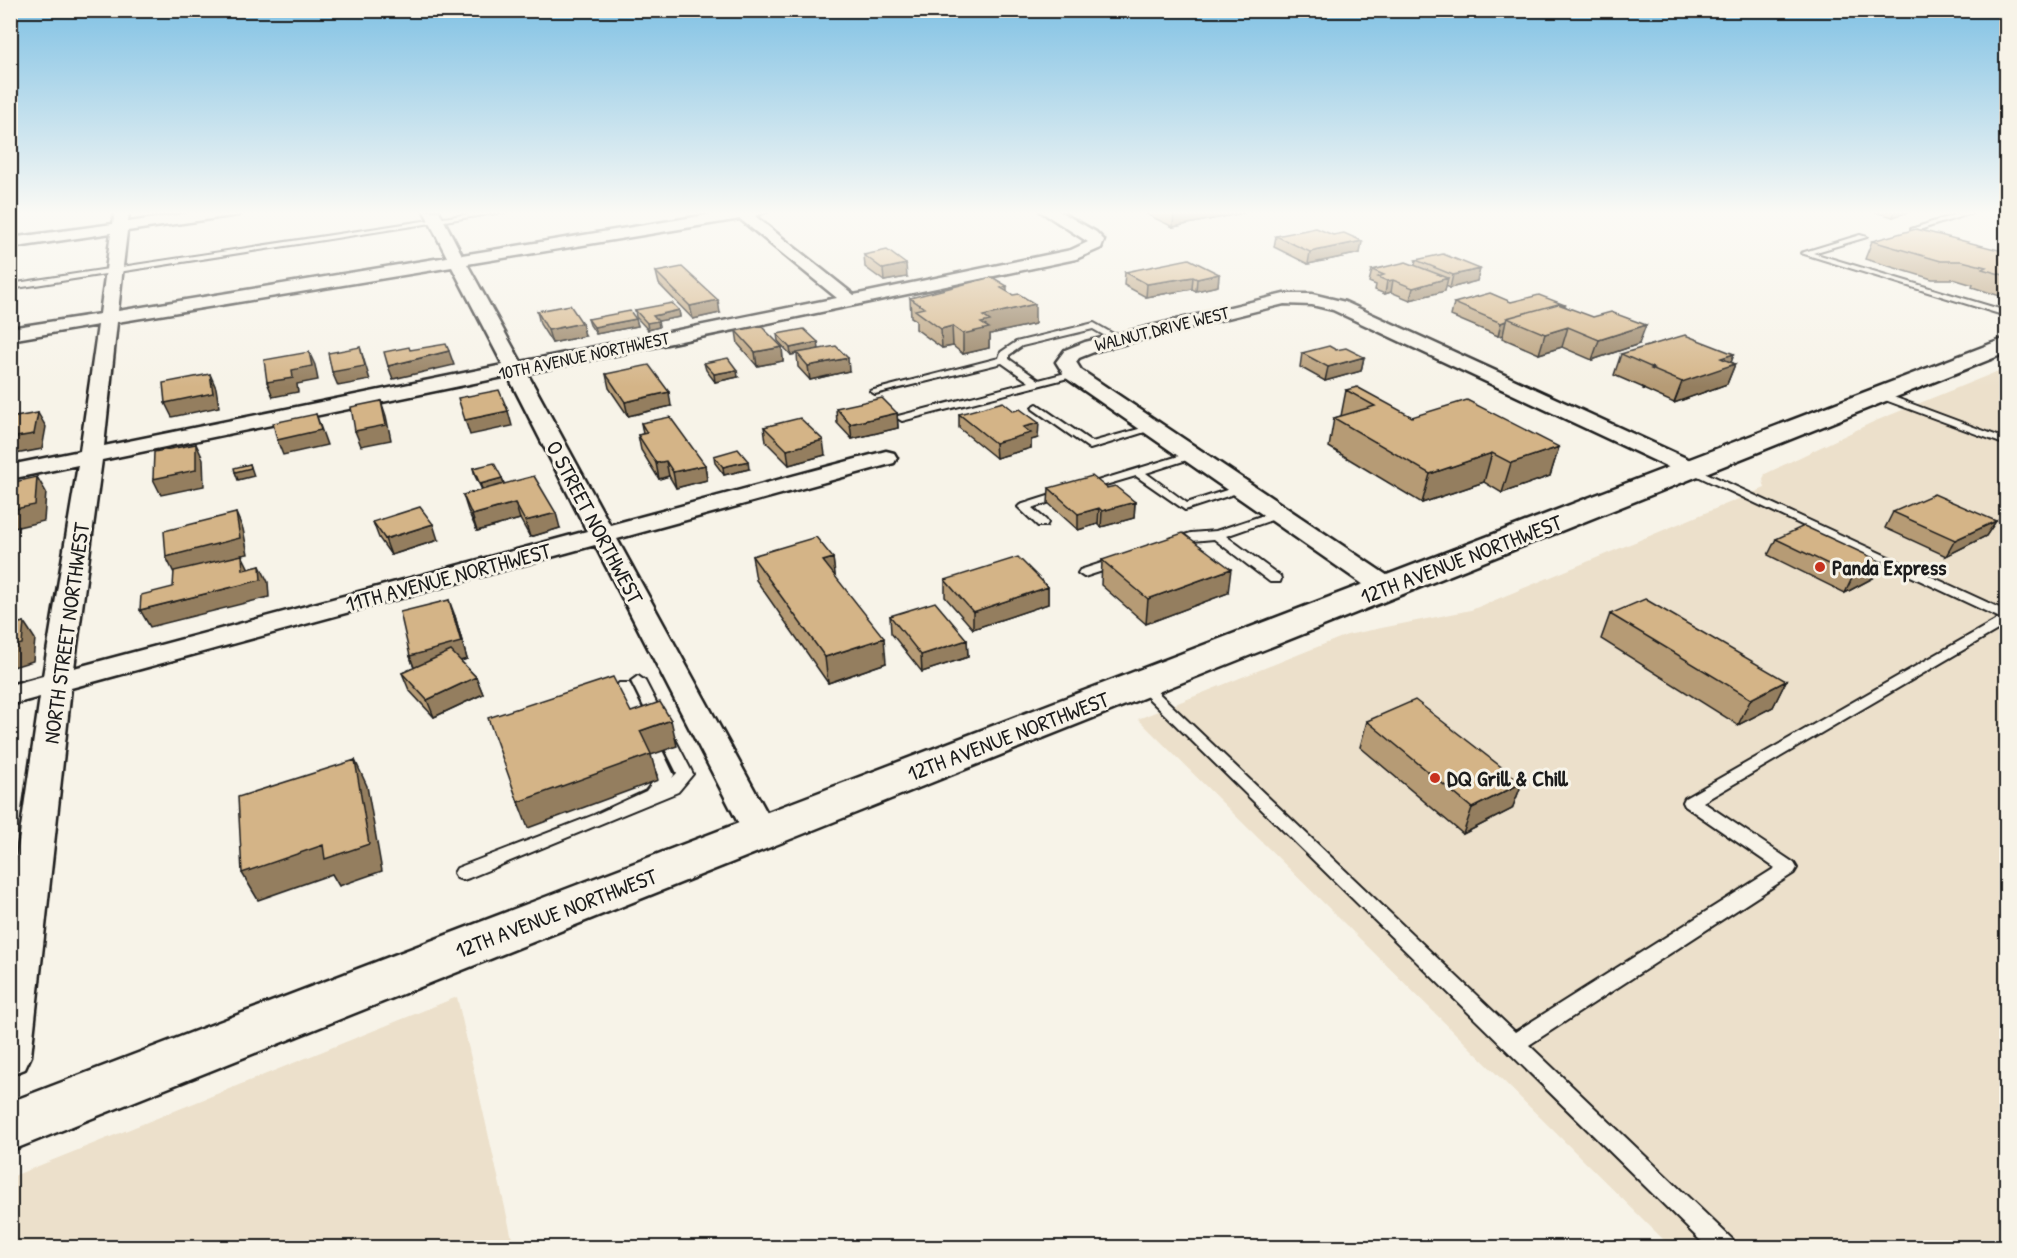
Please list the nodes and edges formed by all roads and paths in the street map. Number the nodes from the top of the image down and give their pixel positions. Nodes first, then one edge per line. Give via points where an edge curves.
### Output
1 (122, 270) edge
2 (404, 270) edge
3 (462, 270) edge
4 (812, 270) edge
5 (1003, 270) edge
6 (1860, 270) edge
7 (114, 271) junction
8 (10, 287) edge
9 (851, 301) junction
10 (2007, 314) edge
11 (109, 318) junction
12 (10, 334) edge
13 (1117, 339) junction
14 (2007, 345) edge
15 (1004, 360) junction
16 (514, 370) junction
17 (1073, 374) junction
18 (1037, 383) junction
19 (876, 391) dead end
20 (1880, 395) junction
21 (1037, 407) dead end
22 (902, 418) dead end
23 (1153, 428) junction
24 (2004, 438) edge
25 (1192, 455) junction
26 (91, 456) junction
27 (886, 458) dead end
28 (1691, 469) junction
29 (10, 472) edge
30 (1138, 472) junction
31 (1242, 488) junction
32 (1279, 514) junction
33 (1042, 523) dead end
34 (1217, 535) junction
35 (603, 536) junction
36 (1159, 548) edge
37 (1127, 559) edge
38 (1084, 573) dead end
39 (1275, 579) dead end
40 (1387, 588) junction
41 (2007, 618) edge
42 (57, 682) junction
43 (631, 684) dead end
44 (1141, 684) junction
45 (10, 695) edge
46 (760, 833) junction
47 (462, 873) dead end
48 (1514, 1044) junction
49 (10, 1056) edge
50 (10, 1126) edge
51 (1725, 1248) edge

1 - 7 lane
2 - 11 street
3 - 16 street, O STREET NORTHWEST
4 - 9 street
5 - 9 street, 10TH AVENUE NORTHWEST
6 - 10 lane
7 - 8 lane
7 - 11 street, NORTH STREET NORTHWEST
9 - 16 street, 10TH AVENUE NORTHWEST
11 - 12 street
11 - 26 street, NORTH STREET NORTHWEST
13 - 15 lane via 1094,326 1019,344 1004,354
13 - 17 street, WALNUT DRIVE WEST via 1072,354 1066,362
13 - 28 street, WALNUT DRIVE WEST via 1284,299 1322,300
14 - 20 main road, 12TH AVENUE NORTHWEST
15 - 18 lane
15 - 19 lane
16 - 26 street, 10TH AVENUE NORTHWEST
16 - 35 street, O STREET NORTHWEST
17 - 18 lane
17 - 23 street, WALNUT DRIVE WEST
18 - 22 lane
20 - 24 lane
20 - 28 main road, 12TH AVENUE NORTHWEST
21 - 23 lane via 1090,446
23 - 25 street, WALNUT DRIVE WEST
25 - 30 lane
25 - 31 street, WALNUT DRIVE WEST
26 - 29 street, 10TH AVENUE NORTHWEST
26 - 42 street, NORTH STREET NORTHWEST
27 - 35 street, 11TH AVENUE NORTHWEST
28 - 40 main road, 12TH AVENUE NORTHWEST
28 - 41 lane
30 - 31 lane via 1185,507
30 - 33 lane via 1024,507
31 - 32 street, WALNUT DRIVE WEST
32 - 34 lane
32 - 40 street, WALNUT DRIVE WEST
34 - 36 lane via 1191,537
34 - 39 lane
35 - 42 street, 11TH AVENUE NORTHWEST
35 - 46 street, O STREET NORTHWEST
37 - 38 lane
40 - 44 main road, 12TH AVENUE NORTHWEST
41 - 48 lane via 1691,802 1788,868
42 - 45 street, 11TH AVENUE NORTHWEST
42 - 49 street, NORTH STREET NORTHWEST
43 - 47 lane via 666,775 652,795
44 - 46 main road, 12TH AVENUE NORTHWEST
44 - 48 lane
46 - 50 main road, 12TH AVENUE NORTHWEST
48 - 51 lane

